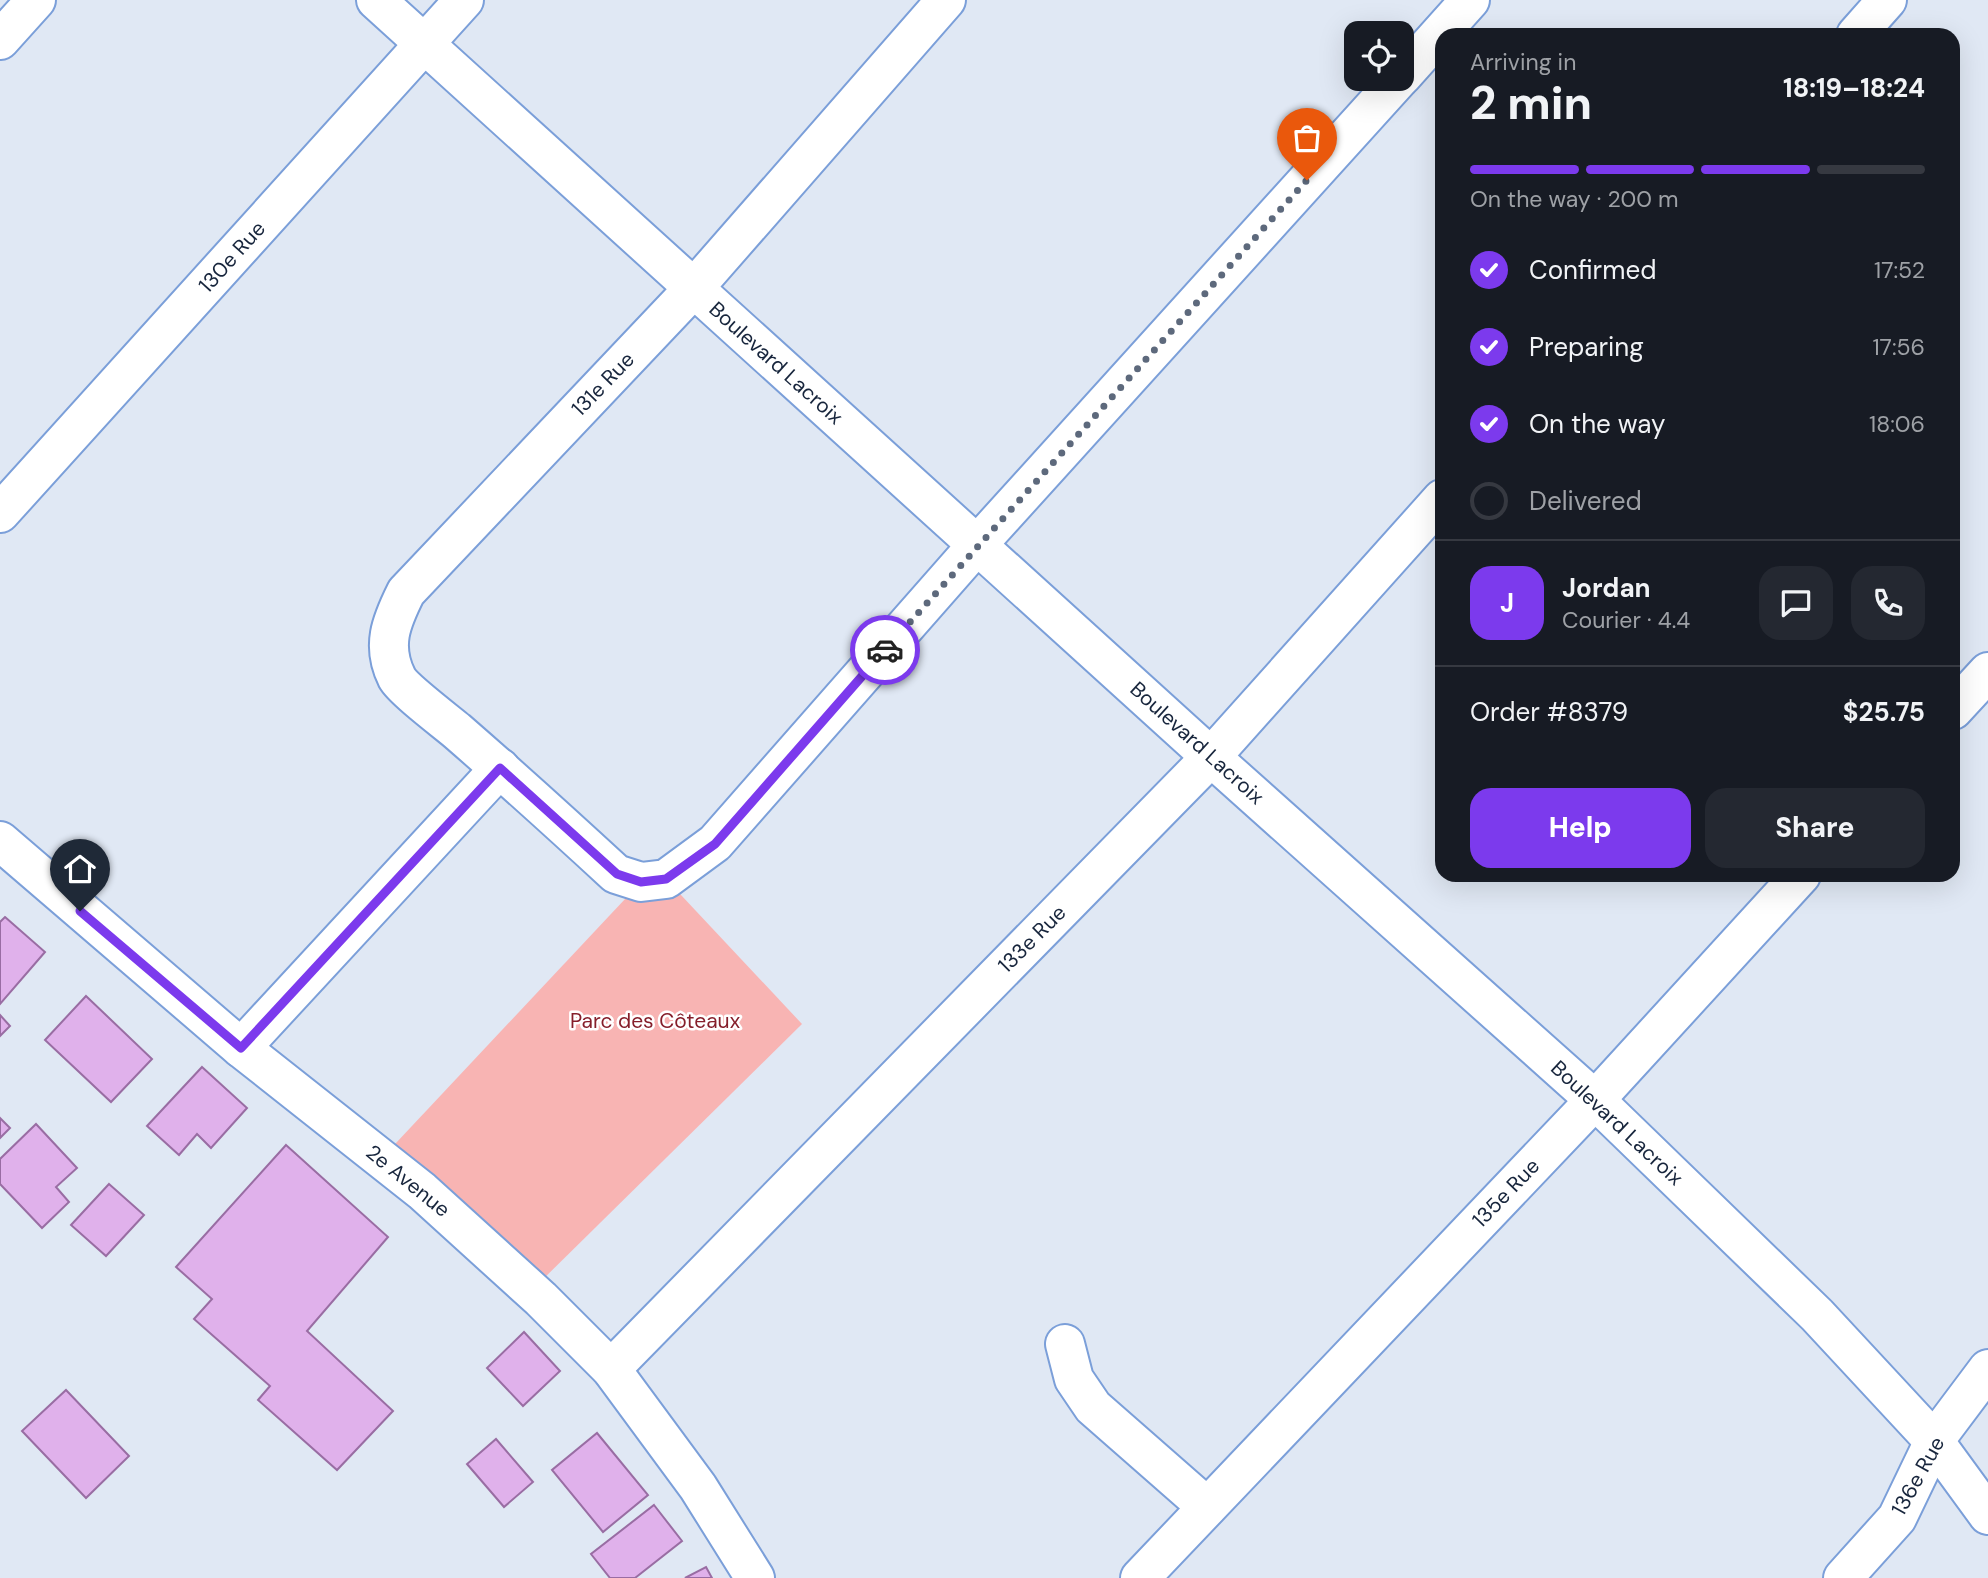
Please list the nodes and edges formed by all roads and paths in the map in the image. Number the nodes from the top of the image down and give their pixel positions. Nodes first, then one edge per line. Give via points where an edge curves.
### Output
1 (36, 0) edge
2 (376, 0) edge
3 (464, 0) edge
4 (946, 0) edge
5 (1470, 0) edge
6 (1887, 0) edge
7 (1445, 28) edge
8 (1862, 28) edge
9 (1435, 38) edge
10 (0, 40) edge
11 (425, 44) junction
12 (1414, 62) edge
13 (1387, 91) edge
14 (694, 288) junction
15 (1435, 507) edge
16 (0, 513) edge
17 (977, 545) junction
18 (1988, 672) edge
19 (1960, 702) edge
20 (1211, 757) junction
21 (500, 768) junction
22 (0, 841) edge
23 (1795, 882) edge
24 (241, 1048) junction
25 (1595, 1100) junction
26 (1065, 1344) dead end
27 (611, 1369) junction
28 (1988, 1370) edge
29 (1934, 1441) junction
30 (1207, 1507) junction
31 (1988, 1515) edge
32 (755, 1578) edge
33 (1140, 1578) edge
34 (1843, 1578) edge

1 - 10 street
2 - 11 street, Boulevard Lacroix
3 - 11 street, 130e Rue
4 - 14 street, 131e Rue
5 - 7 street, 131e Rue
6 - 8 street
9 - 12 street, 131e Rue
11 - 14 street, Boulevard Lacroix
11 - 16 street, 130e Rue
13 - 17 street, 131e Rue
14 - 17 street, Boulevard Lacroix
14 - 21 street, 131e Rue via 406,592 395,614 388,636 398,681
15 - 20 street, 133e Rue
17 - 20 street, Boulevard Lacroix
17 - 21 street, 131e Rue via 715,844 666,879 641,882 617,874
18 - 19 street
20 - 25 street, Boulevard Lacroix
20 - 27 street, 133e Rue
21 - 24 street
22 - 24 street, 2e Avenue
23 - 25 street, 135e Rue
24 - 27 street, 2e Avenue via 431,1199
25 - 29 street, Boulevard Lacroix via 1817,1315
25 - 30 street, 135e Rue
26 - 30 street via 1074,1379 1093,1407
27 - 32 street, 2e Avenue via 698,1487
28 - 29 street, 136e Rue
29 - 31 street, Boulevard Lacroix
29 - 34 street, 136e Rue via 1897,1518
30 - 33 street, 135e Rue

